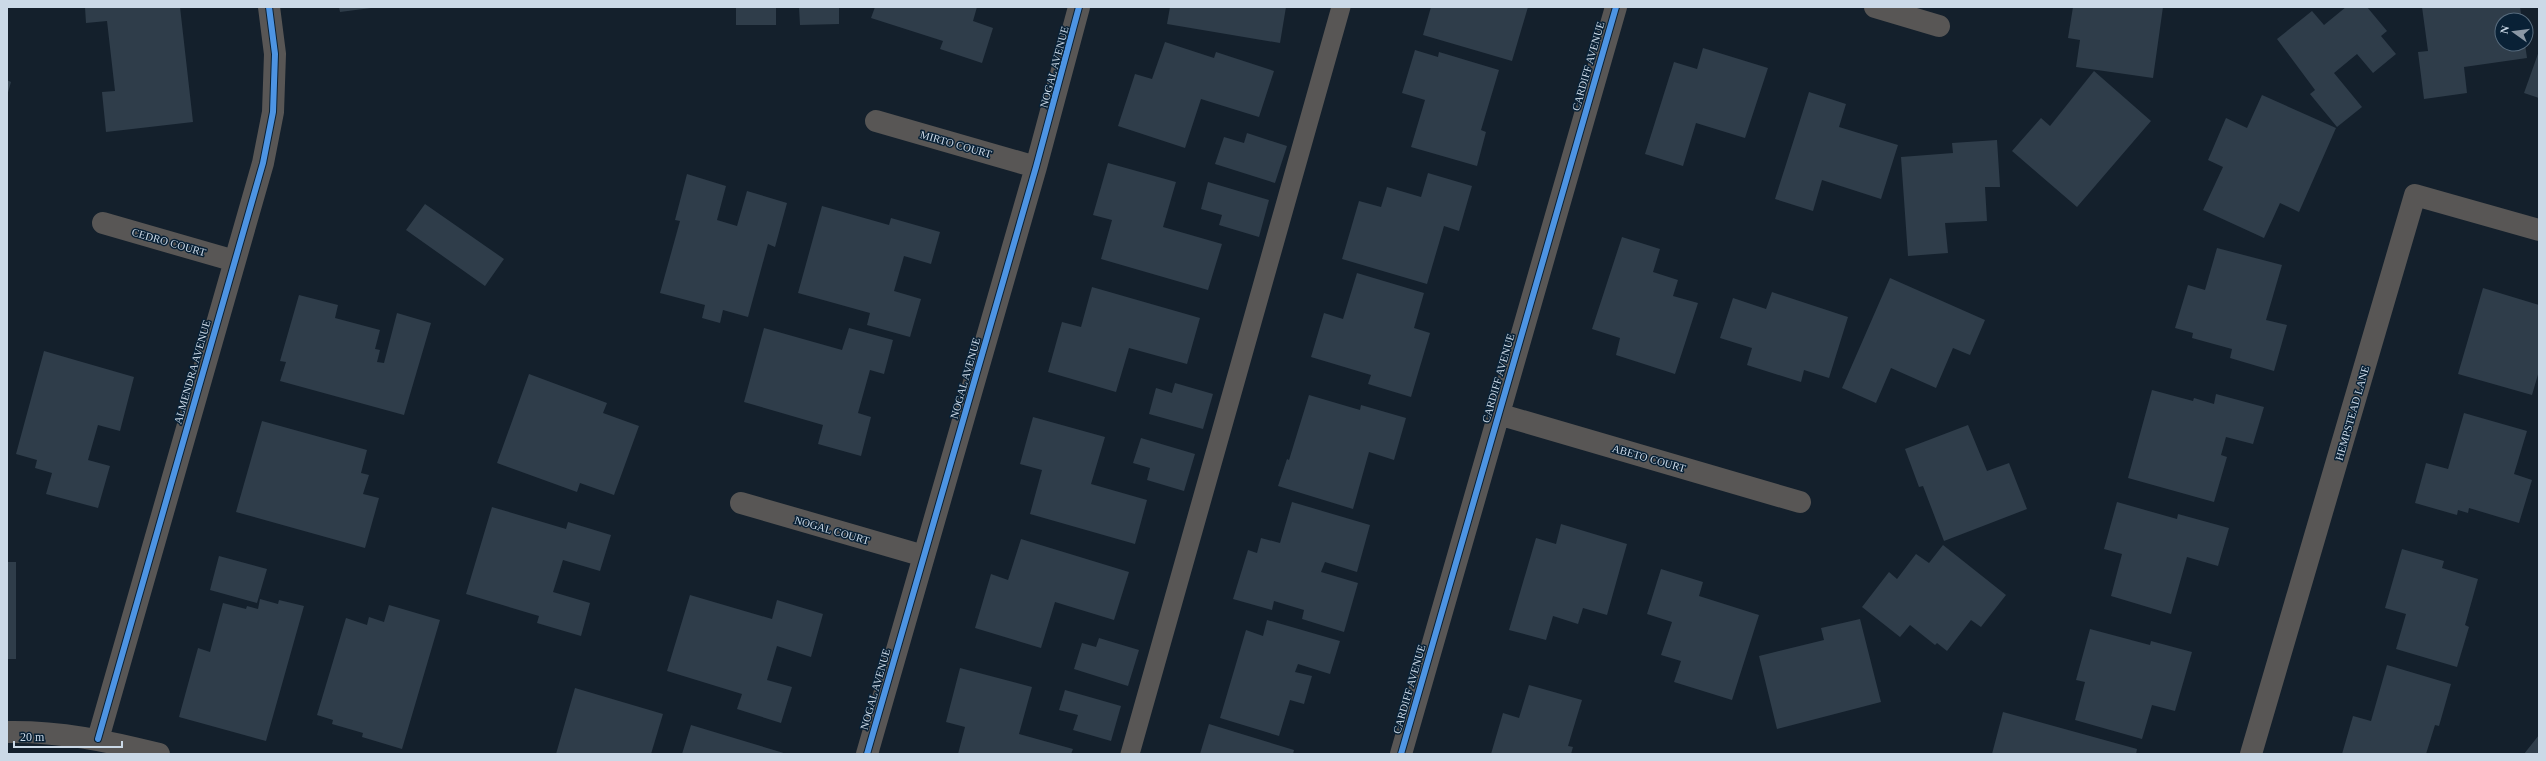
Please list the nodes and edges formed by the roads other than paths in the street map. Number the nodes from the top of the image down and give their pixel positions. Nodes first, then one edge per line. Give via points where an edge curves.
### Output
1 (269, 7) edge
2 (1079, 7) edge
3 (1341, 7) edge
4 (1616, 7) edge
5 (1875, 7) edge
6 (1939, 26) dead end
7 (876, 121) dead end
8 (1036, 167) junction
9 (103, 223) dead end
10 (2539, 230) edge
11 (234, 261) junction
12 (1498, 414) junction
13 (1800, 502) dead end
14 (741, 503) dead end
15 (924, 556) junction
16 (7, 732) edge
17 (97, 746) edge
18 (159, 754) edge
19 (867, 754) edge
20 (1130, 754) edge
21 (1401, 754) edge
22 (2251, 754) edge

1 - 11 street, ALMENDRA AVENUE via 275,54 273,112 263,163
2 - 8 street, NOGAL AVENUE
3 - 20 lane
4 - 12 street, CARDIFF AVENUE
5 - 6 street
7 - 8 street, MIRTO COURT
8 - 15 street, NOGAL AVENUE
9 - 11 street, CEDRO COURT
10 - 22 street, HEMPSTEAD LANE via 2415,195
11 - 17 street, ALMENDRA AVENUE
12 - 13 street, ABETO COURT
12 - 21 street, CARDIFF AVENUE
14 - 15 street, NOGAL COURT
15 - 19 street, NOGAL AVENUE
16 - 17 street via 38,732
17 - 18 street

